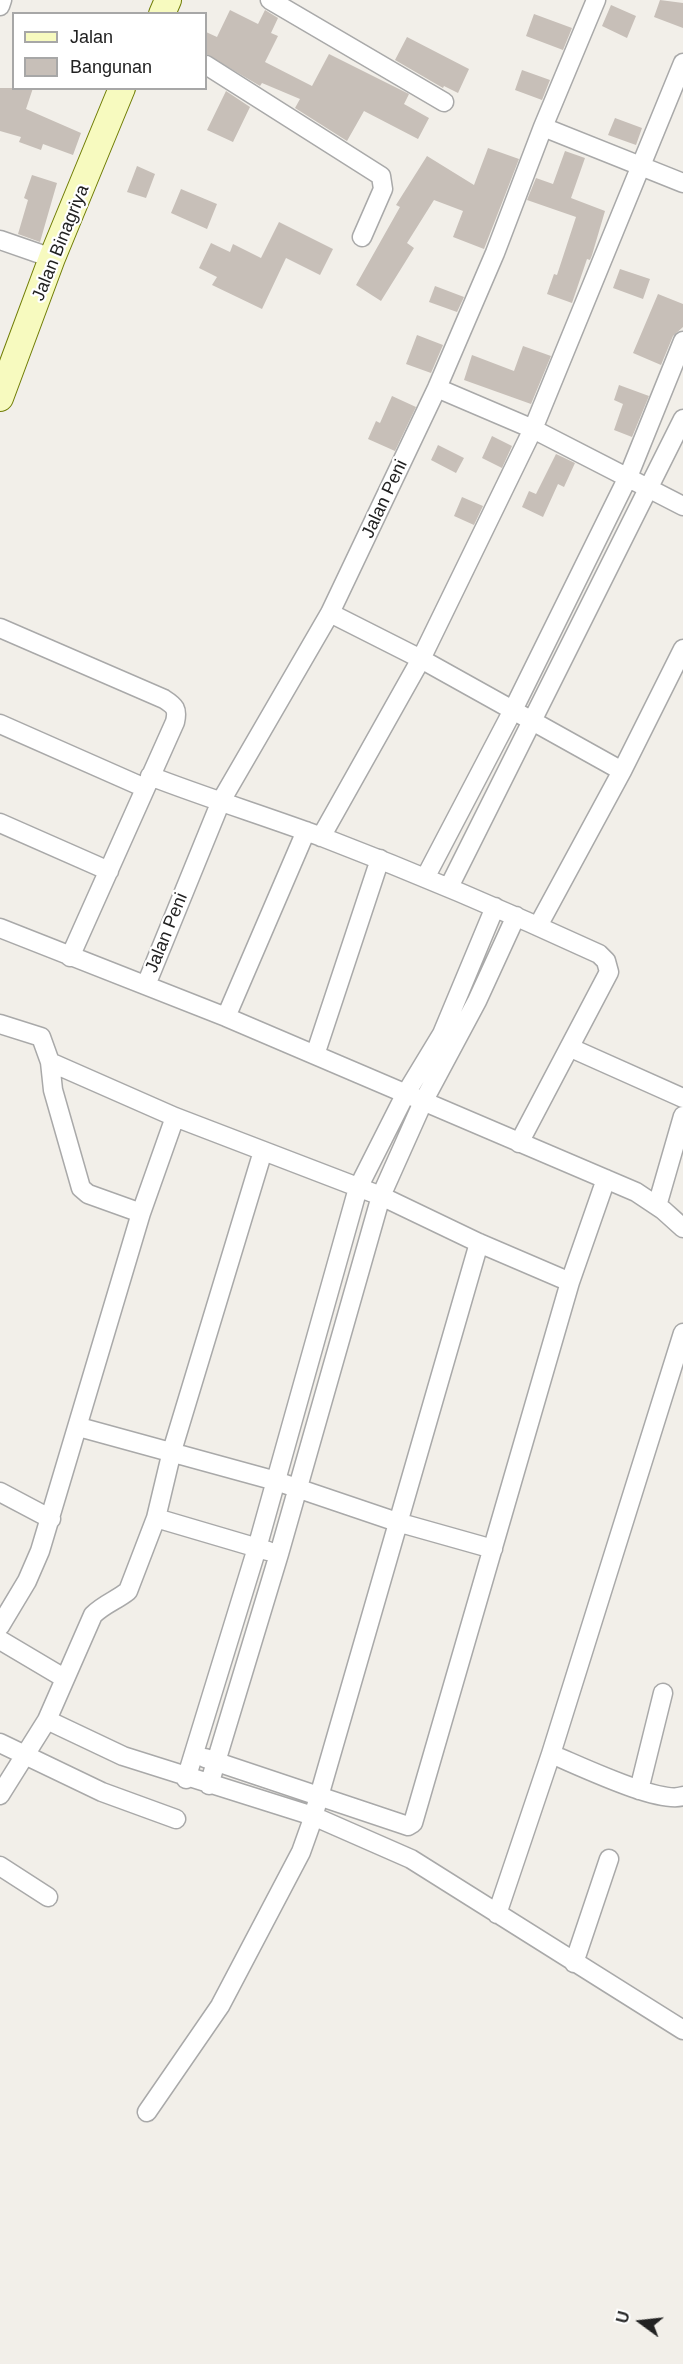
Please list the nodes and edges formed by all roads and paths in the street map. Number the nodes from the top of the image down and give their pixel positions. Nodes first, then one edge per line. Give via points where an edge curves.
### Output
1 (2, 0) edge
2 (270, 0) edge
3 (596, 0) edge
4 (0, 6) edge
5 (683, 63) edge
6 (207, 66) edge
7 (121, 90) edge
8 (444, 102) dead end
9 (543, 128) junction
10 (642, 167) junction
11 (683, 183) edge
12 (362, 237) dead end
13 (0, 240) edge
14 (52, 258) junction
15 (683, 341) edge
16 (437, 388) junction
17 (0, 398) edge
18 (683, 419) edge
19 (533, 429) junction
20 (628, 477) junction
21 (649, 487) junction
22 (683, 506) edge
23 (330, 613) junction
24 (0, 628) edge
25 (683, 649) edge
26 (421, 659) junction
27 (513, 710) junction
28 (532, 721) junction
29 (0, 724) edge
30 (622, 771) junction
31 (148, 782) junction
32 (221, 801) junction
33 (0, 823) edge
34 (313, 834) junction
35 (380, 859) junction
36 (109, 871) junction
37 (425, 878) junction
38 (448, 887) junction
39 (495, 908) junction
40 (516, 916) junction
41 (538, 926) junction
42 (0, 928) edge
43 (70, 957) junction
44 (146, 985) junction
45 (226, 1017) junction
46 (0, 1024) edge
47 (449, 1037) junction
48 (572, 1048) junction
49 (315, 1055) junction
50 (50, 1062) junction
51 (405, 1095) junction
52 (683, 1098) edge
53 (423, 1102) junction
54 (683, 1116) edge
55 (175, 1117) junction
56 (519, 1143) junction
57 (263, 1151) junction
58 (606, 1179) junction
59 (358, 1188) junction
60 (381, 1196) junction
61 (657, 1206) junction
62 (141, 1213) junction
63 (683, 1228) edge
64 (479, 1243) junction
65 (570, 1282) junction
66 (681, 1346) edge
67 (79, 1427) junction
68 (172, 1451) junction
69 (276, 1481) junction
70 (297, 1488) junction
71 (0, 1492) edge
72 (156, 1518) junction
73 (51, 1519) junction
74 (397, 1522) junction
75 (257, 1548) junction
76 (494, 1549) junction
77 (279, 1554) junction
78 (0, 1626) edge
79 (0, 1640) edge
80 (64, 1678) junction
81 (663, 1694) dead end
82 (45, 1724) junction
83 (0, 1743) edge
84 (28, 1753) junction
85 (551, 1754) junction
86 (195, 1755) junction
87 (217, 1761) junction
88 (186, 1779) junction
89 (209, 1785) junction
90 (639, 1790) junction
91 (0, 1795) edge
92 (319, 1796) junction
93 (683, 1796) edge
94 (176, 1819) dead end
95 (312, 1820) junction
96 (609, 1859) dead end
97 (0, 1866) edge
98 (48, 1897) dead end
99 (497, 1914) junction
100 (573, 1963) junction
101 (683, 2030) edge
102 (147, 2112) dead end

1 - 4 street
2 - 8 street
3 - 9 street, Jalan Peni
5 - 10 street
6 - 12 street via 381,176 383,189
7 - 14 street, Jalan Binagriya
9 - 10 street
9 - 16 street, Jalan Peni
10 - 11 street
10 - 19 street
13 - 14 street
14 - 17 street, Jalan Binagriya
15 - 20 street
16 - 19 street
16 - 23 street, Jalan Peni
18 - 21 street
19 - 20 street
19 - 26 street
20 - 21 street
20 - 27 street
21 - 22 street
21 - 28 street
23 - 26 street
23 - 32 street, Jalan Peni
24 - 31 street via 174,705 175,722
25 - 30 street
26 - 27 street
26 - 34 street
27 - 28 street
27 - 37 street
28 - 30 street
28 - 38 street
29 - 31 street
30 - 41 street
31 - 32 street
31 - 36 street
32 - 34 street
32 - 44 street, Jalan Peni
33 - 36 street
34 - 35 street
34 - 45 street
35 - 37 street
35 - 49 street
36 - 43 street
37 - 38 street
38 - 39 street
39 - 40 street
39 - 47 street
40 - 41 street
40 - 47 street
41 - 48 street via 599,954 606,961 609,972
42 - 43 street
43 - 44 street
44 - 45 street
45 - 49 street
46 - 50 street via 41,1037
47 - 51 street
47 - 53 street
48 - 52 street
48 - 56 street
49 - 51 street
50 - 55 street
50 - 62 street via 81,1188
51 - 53 street
51 - 59 street
53 - 56 street
53 - 60 street
54 - 61 street
55 - 57 street
55 - 62 street
56 - 58 street
57 - 59 street
57 - 68 street
58 - 61 street
58 - 65 street
59 - 60 street
59 - 69 street
60 - 64 street
60 - 70 street
61 - 63 street
62 - 67 street
64 - 65 street
64 - 74 street
65 - 76 street
66 - 85 street
67 - 68 street
67 - 73 street
68 - 69 street
68 - 72 street
69 - 70 street
69 - 75 street
70 - 74 street
70 - 77 street
71 - 73 street
72 - 75 street
72 - 80 street via 128,1591 93,1615
73 - 78 street via 27,1581
74 - 76 street
74 - 92 street
75 - 77 street
75 - 86 street
76 - 92 street via 413,1823 408,1826
77 - 87 street
79 - 80 street
80 - 82 street
81 - 90 street
82 - 84 street
82 - 88 street
83 - 84 street
84 - 91 street
84 - 94 street via 102,1792
85 - 90 street
85 - 99 street
86 - 87 street
86 - 88 street
87 - 89 street
87 - 92 street
88 - 89 street
89 - 95 street
90 - 93 street via 672,1798
92 - 95 street
95 - 99 street via 411,1859
95 - 102 street via 301,1852 220,2006
96 - 100 street
97 - 98 street
99 - 100 street
100 - 101 street

